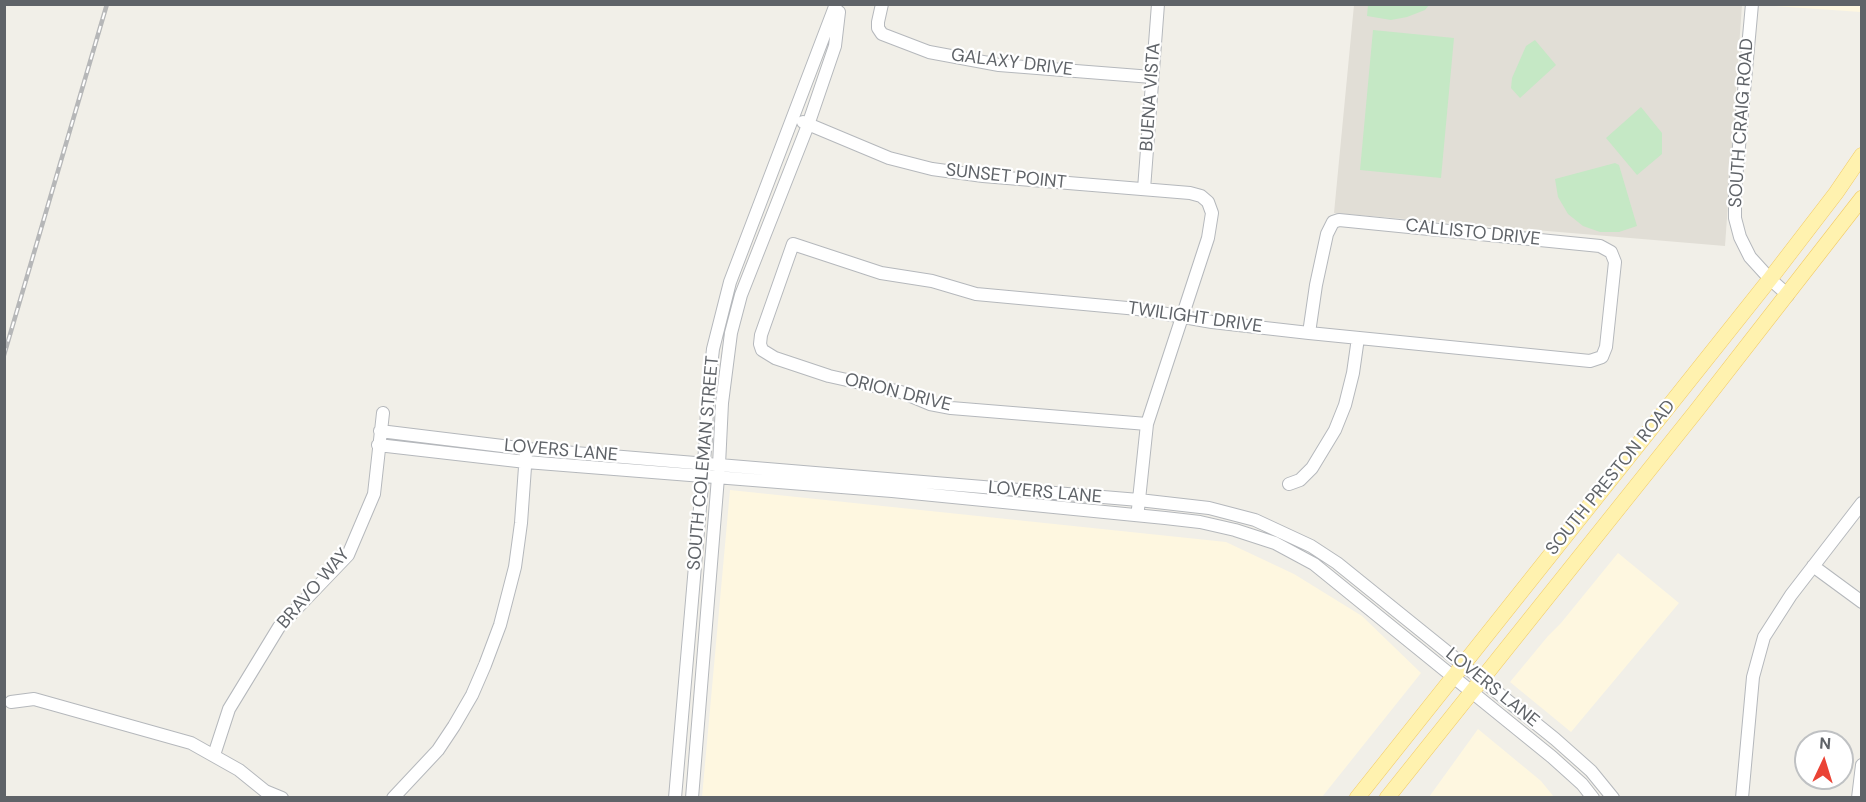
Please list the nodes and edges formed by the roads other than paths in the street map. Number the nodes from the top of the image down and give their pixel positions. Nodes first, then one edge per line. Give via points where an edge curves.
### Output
1 (838, 4) edge
2 (882, 4) edge
3 (1158, 4) edge
4 (1752, 4) edge
5 (1152, 77) junction
6 (793, 118) junction
7 (808, 124) junction
8 (1862, 155) edge
9 (1144, 189) junction
10 (1862, 198) edge
11 (1770, 279) junction
12 (1788, 295) junction
13 (1182, 317) junction
14 (1309, 333) junction
15 (1358, 338) junction
16 (762, 350) joint
17 (1602, 357) joint
18 (383, 412) dead end
19 (1147, 424) junction
20 (381, 431) junction
21 (378, 446) junction
22 (526, 456) junction
23 (703, 470) junction
24 (719, 471) junction
25 (1289, 484) dead end
26 (892, 486) junction
27 (1139, 501) junction
28 (1862, 503) edge
29 (1138, 516) junction
30 (1813, 566) junction
31 (1862, 603) edge
32 (687, 661) junction
33 (703, 662) junction
34 (1459, 671) junction
35 (1476, 686) junction
36 (11, 702) dead end
37 (214, 755) junction
38 (1862, 765) edge
39 (266, 794) edge
40 (282, 798) edge
41 (393, 798) edge
42 (675, 798) edge
43 (692, 798) edge
44 (1357, 798) edge
45 (1387, 798) edge
46 (1593, 798) edge
47 (1613, 798) edge
48 (1742, 798) edge
49 (1858, 798) edge

1 - 6 street, SOUTH COLEMAN STREET
1 - 7 street, SOUTH COLEMAN STREET via 836,46
2 - 5 street, GALAXY DRIVE via 878,21 882,33 929,52 969,60
3 - 5 street, BUENA VISTA
4 - 11 street, SOUTH CRAIG ROAD via 1734,211 1746,251
5 - 9 street, BUENA VISTA
6 - 7 street, SUNSET POINT
6 - 23 street, SOUTH COLEMAN STREET via 730,282 713,349
7 - 9 street, SUNSET POINT via 889,158 932,169
7 - 24 street, SOUTH COLEMAN STREET via 733,323 724,377
8 - 11 main road, SOUTH PRESTON ROAD
9 - 13 street, SUNSET POINT via 1201,196 1212,213 1208,238
10 - 12 main road, SOUTH PRESTON ROAD
11 - 12 street, SOUTH CRAIG ROAD
11 - 34 main road, SOUTH PRESTON ROAD
12 - 35 main road, SOUTH PRESTON ROAD
13 - 14 street, TWILIGHT DRIVE
13 - 16 street, TWILIGHT DRIVE via 1138,309 976,294 932,281 881,273 793,244 761,335
13 - 19 street
14 - 15 street, TWILIGHT DRIVE
14 - 17 street, CALLISTO DRIVE via 1327,234 1333,222 1346,220 1600,246 1611,252 1615,262
15 - 17 street, TWILIGHT DRIVE via 1590,362
15 - 25 street via 1345,405 1335,430 1312,468
16 - 19 street, ORION DRIVE via 829,376 901,392 930,404
18 - 20 street, BRAVO WAY
19 - 27 street
20 - 21 street, BRAVO WAY
20 - 22 street, LOVERS LANE
21 - 22 street, LOVERS LANE
21 - 37 street, BRAVO WAY via 374,494 348,555 279,627 229,709
22 - 23 street, LOVERS LANE
22 - 41 street via 515,567 485,665 444,742
23 - 24 street, LOVERS LANE
23 - 32 street, SOUTH COLEMAN STREET
24 - 26 street, LOVERS LANE
24 - 33 street, SOUTH COLEMAN STREET
26 - 27 street, LOVERS LANE
26 - 29 street, LOVERS LANE
27 - 29 street
27 - 34 street, LOVERS LANE via 1209,508 1255,520 1311,546 1337,562
28 - 30 street
29 - 34 street, LOVERS LANE via 1200,522 1275,543 1314,564
30 - 31 street
30 - 48 street via 1764,637 1752,677
32 - 33 street
32 - 42 street, SOUTH COLEMAN STREET
33 - 43 street, SOUTH COLEMAN STREET
34 - 35 street, LOVERS LANE
34 - 44 main road, SOUTH PRESTON ROAD
35 - 45 main road, SOUTH PRESTON ROAD
35 - 46 street, LOVERS LANE
35 - 47 street, LOVERS LANE via 1575,756
36 - 37 street via 34,699 191,742
37 - 39 street
38 - 49 street
39 - 40 street

